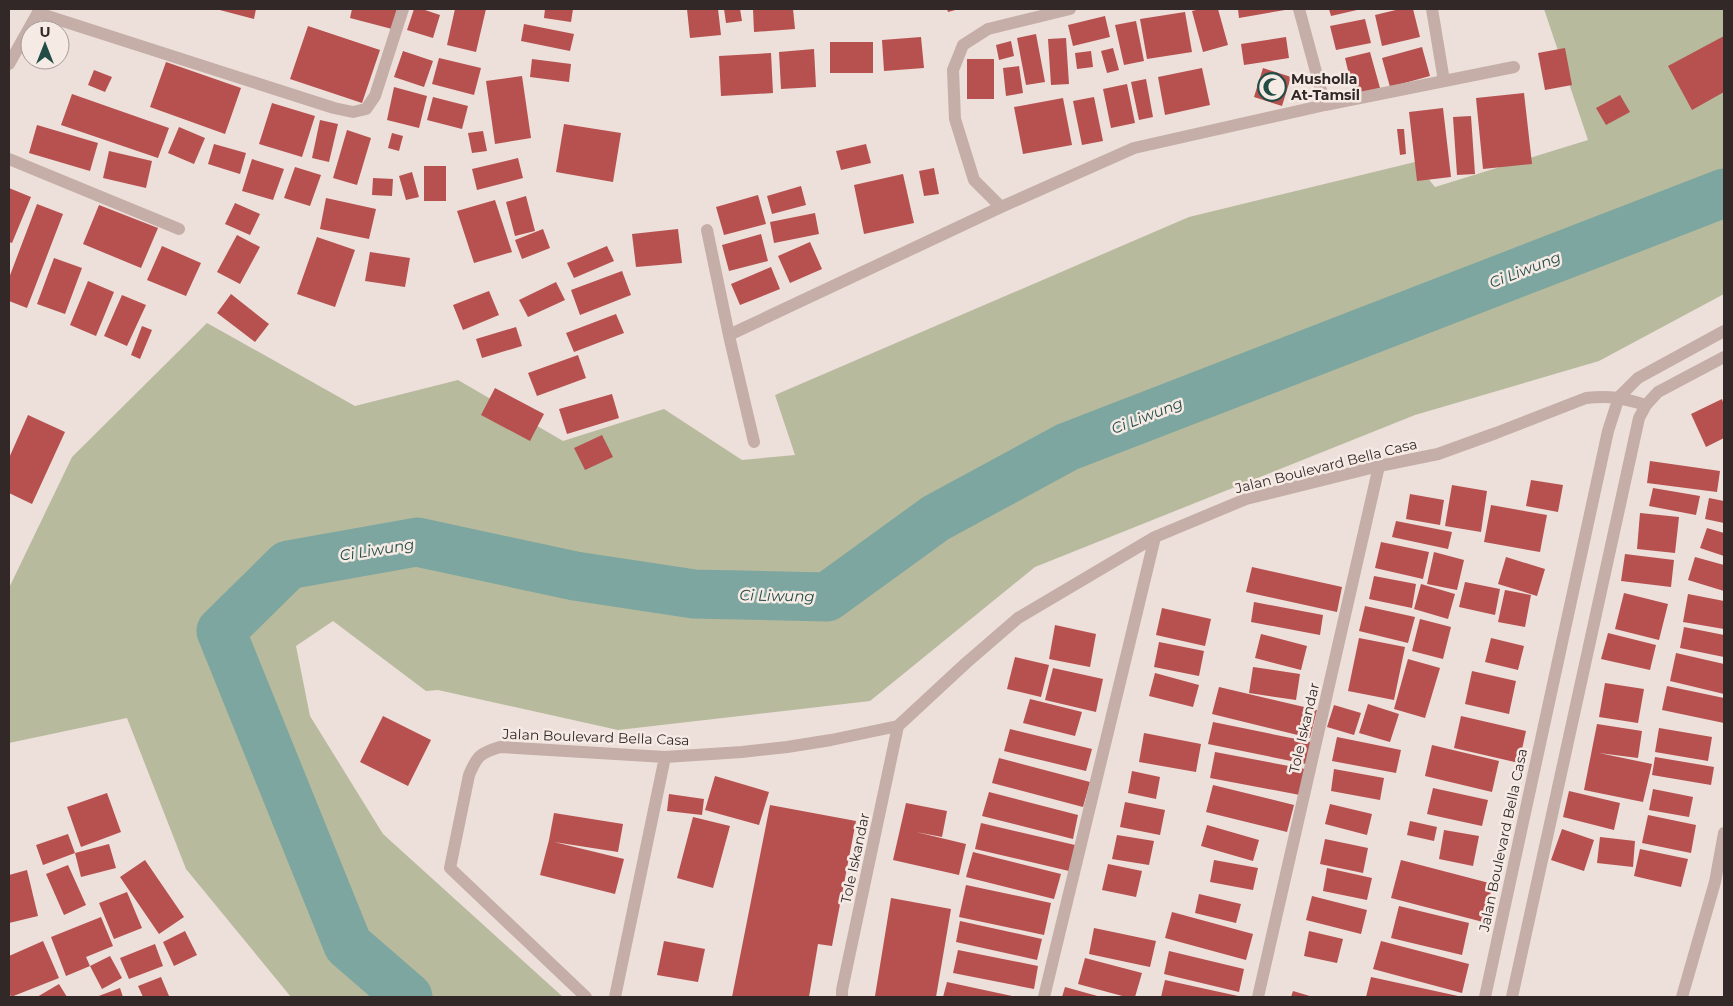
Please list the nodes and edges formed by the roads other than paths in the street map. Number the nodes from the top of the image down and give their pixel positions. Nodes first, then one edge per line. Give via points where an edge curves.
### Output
1 (403, 9) edge
2 (1070, 9) edge
3 (1299, 9) edge
4 (1432, 9) edge
5 (39, 11) edge
6 (9, 64) edge
7 (1514, 67) dead end
8 (1444, 81) junction
9 (1325, 105) junction
10 (9, 159) edge
11 (1002, 207) junction
12 (179, 229) dead end
13 (707, 230) dead end
14 (1724, 331) edge
15 (729, 335) junction
16 (1724, 357) edge
17 (1619, 397) junction
18 (1646, 405) junction
19 (754, 442) dead end
20 (1379, 466) junction
21 (1155, 537) junction
22 (898, 726) junction
23 (665, 757) junction
24 (1724, 833) edge
25 (1722, 856) edge
26 (1720, 883) edge
27 (586, 997) edge
28 (615, 997) edge
29 (842, 997) edge
30 (1044, 997) edge
31 (1258, 997) edge
32 (1485, 997) edge
33 (1512, 997) edge
34 (1682, 997) edge

1 - 5 street via 375,96 366,109 353,112
2 - 11 street via 988,29 964,45 953,70 955,119 974,180
3 - 9 street
4 - 8 street
5 - 6 street
7 - 8 street
8 - 9 street
9 - 11 street via 1134,148
10 - 12 street
11 - 15 street
13 - 15 street
14 - 17 street, Jalan Boulevard Bella Casa via 1638,378
15 - 19 street
16 - 18 street via 1658,392
17 - 18 street, Jalan Boulevard Bella Casa
17 - 20 street, Jalan Boulevard Bella Casa via 1586,398 1438,454
17 - 32 street, Jalan Boulevard Bella Casa via 1608,431
18 - 33 street via 1639,418
20 - 21 street, Jalan Boulevard Bella Casa via 1246,499
20 - 31 street, Tole Iskandar
21 - 22 street, Jalan Boulevard Bella Casa via 1018,618
21 - 30 street
22 - 23 street, Jalan Boulevard Bella Casa via 788,747
22 - 29 street, Tole Iskandar
23 - 27 street, Jalan Boulevard Bella Casa via 500,747 480,754 468,775 450,868
23 - 28 street
24 - 25 street
25 - 26 street
26 - 34 street

